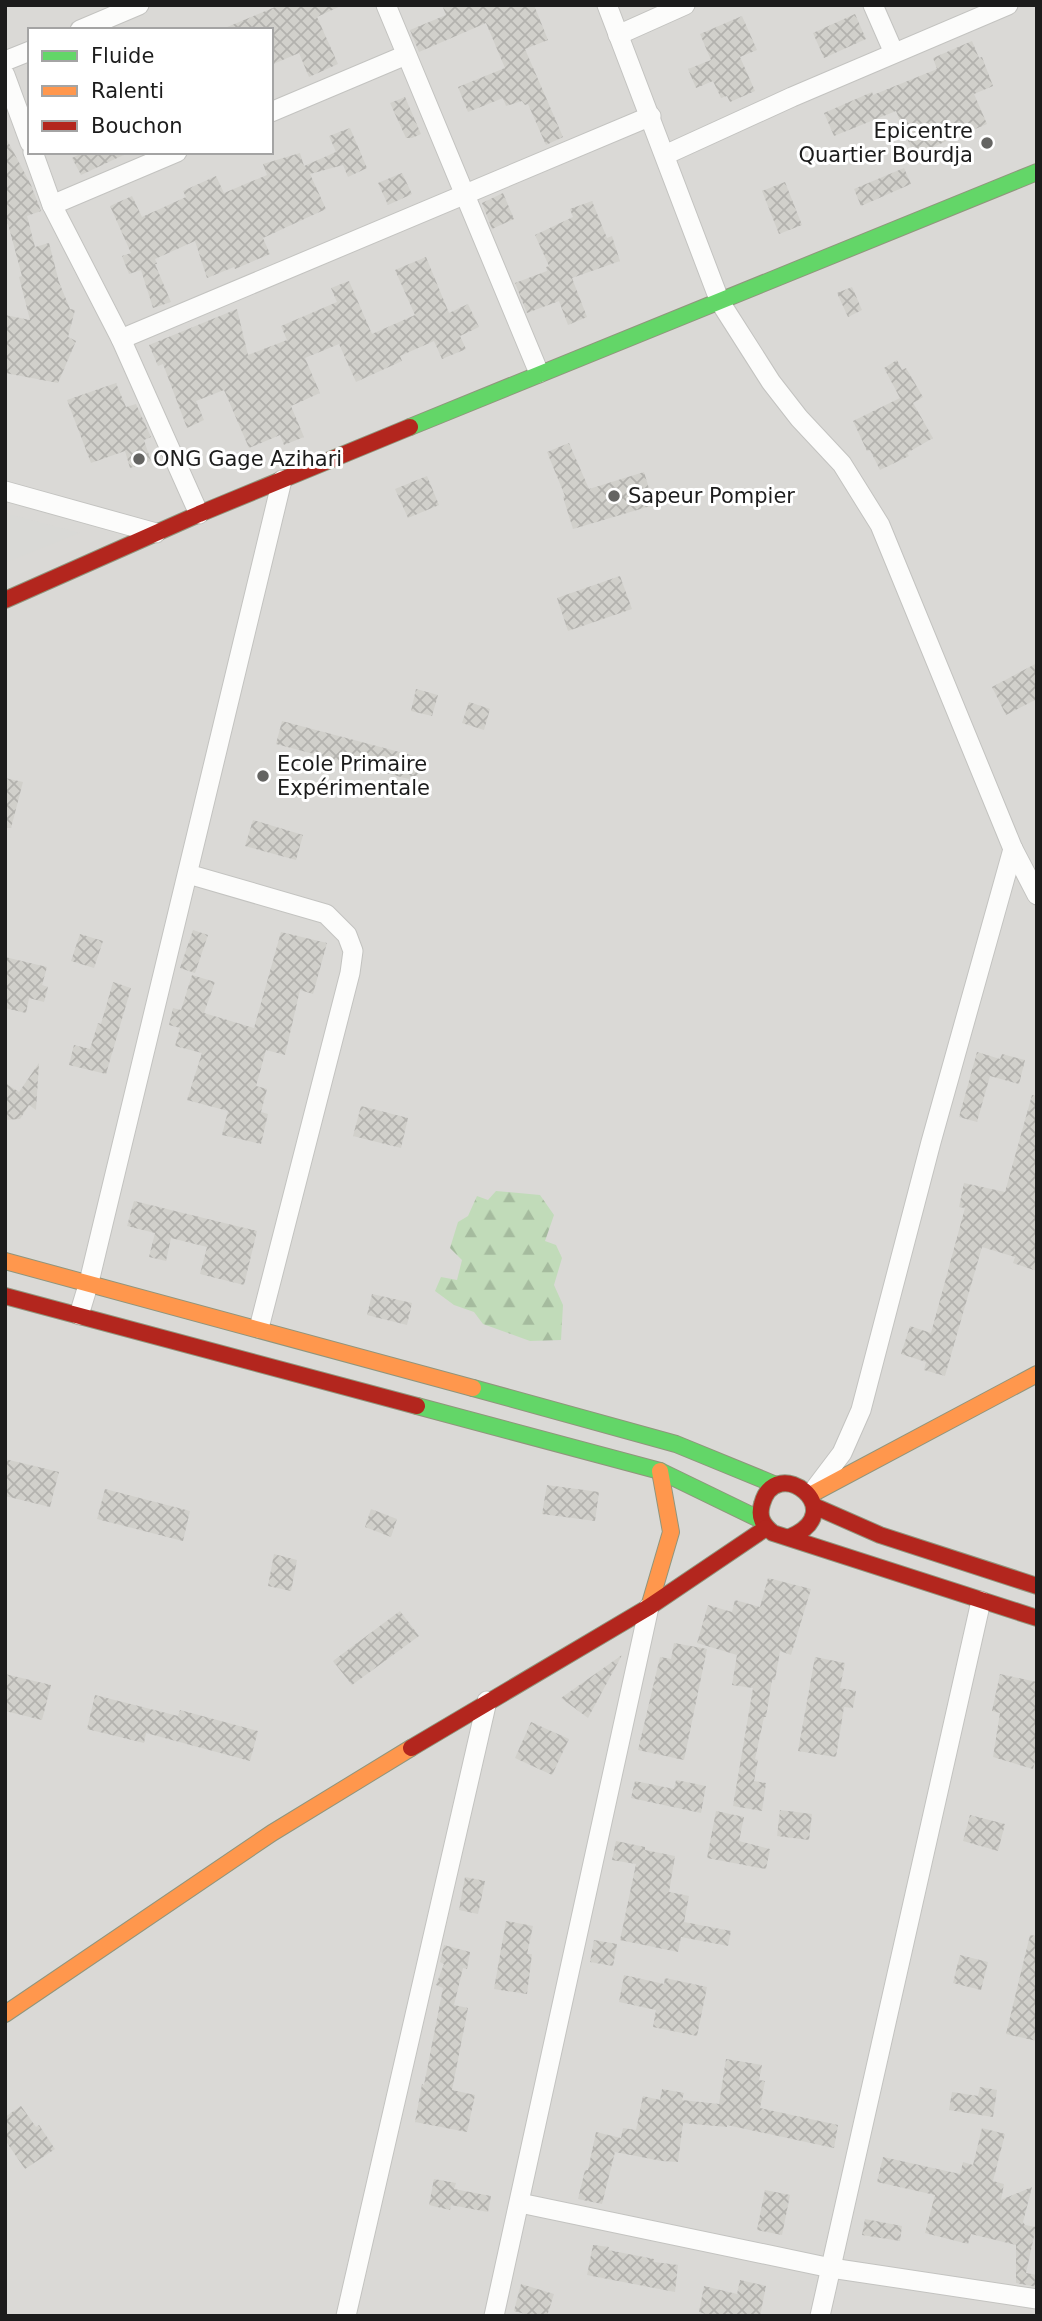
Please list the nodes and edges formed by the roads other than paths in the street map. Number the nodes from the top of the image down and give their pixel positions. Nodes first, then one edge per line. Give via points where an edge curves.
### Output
1 (139, 5) edge
2 (386, 5) edge
3 (607, 5) edge
4 (685, 5) edge
5 (873, 5) edge
6 (1008, 5) edge
7 (85, 28) edge
8 (618, 35) junction
9 (28, 52) edge
10 (894, 53) junction
11 (406, 55) junction
12 (5, 61) edge
13 (5, 75) edge
14 (273, 111) edge
15 (650, 116) junction
16 (28, 138) edge
17 (34, 154) edge
18 (172, 154) edge
19 (665, 155) junction
20 (1037, 172) edge
21 (464, 194) junction
22 (52, 205) junction
23 (720, 302) junction
24 (121, 339) junction
25 (538, 373) junction
26 (282, 480) junction
27 (5, 491) edge
28 (199, 514) junction
29 (156, 533) junction
30 (5, 600) edge
31 (1013, 849) junction
32 (188, 874) junction
33 (1037, 895) edge
34 (5, 1261) edge
35 (89, 1282) junction
36 (5, 1296) edge
37 (79, 1315) junction
38 (259, 1328) junction
39 (1037, 1374) edge
40 (660, 1471) junction
41 (776, 1485) junction
42 (812, 1501) junction
43 (764, 1524) junction
44 (790, 1537) junction
45 (1037, 1586) edge
46 (981, 1601) junction
47 (649, 1607) junction
48 (1037, 1618) edge
49 (487, 1701) junction
50 (5, 2014) edge
51 (520, 2203) junction
52 (831, 2268) junction
53 (1037, 2299) edge
54 (346, 2316) edge
55 (494, 2316) edge
56 (820, 2316) edge

1 - 7 street
2 - 11 street
3 - 8 street
4 - 8 street
5 - 10 street
6 - 10 street
8 - 15 street
9 - 12 street
10 - 19 street
11 - 14 street
11 - 21 street
13 - 16 street
15 - 19 street
15 - 21 street
17 - 22 street
18 - 22 street
19 - 23 street
20 - 23 street
21 - 24 street
21 - 25 street
22 - 24 street
23 - 25 street
23 - 31 street via 771,382 842,464 880,525
24 - 28 street
25 - 26 street
26 - 28 street
26 - 32 street
27 - 29 street
28 - 29 street
29 - 30 street
31 - 33 street
31 - 42 street via 862,1410
32 - 35 street
32 - 38 street via 326,914 347,935 353,951
34 - 35 street
35 - 37 street
35 - 38 street
36 - 37 street
37 - 40 street
38 - 41 street via 644,1434
39 - 42 street
40 - 43 street
40 - 47 street via 671,1532
41 - 42 street via 795,1484
41 - 43 street via 761,1503
42 - 44 street via 814,1517 809,1527
42 - 45 street via 880,1535
43 - 44 street via 781,1537
43 - 47 street
44 - 46 street
46 - 48 street
46 - 52 street
47 - 49 street
47 - 51 street
49 - 50 street via 272,1833
49 - 54 street
51 - 52 street
51 - 55 street
52 - 53 street
52 - 56 street

